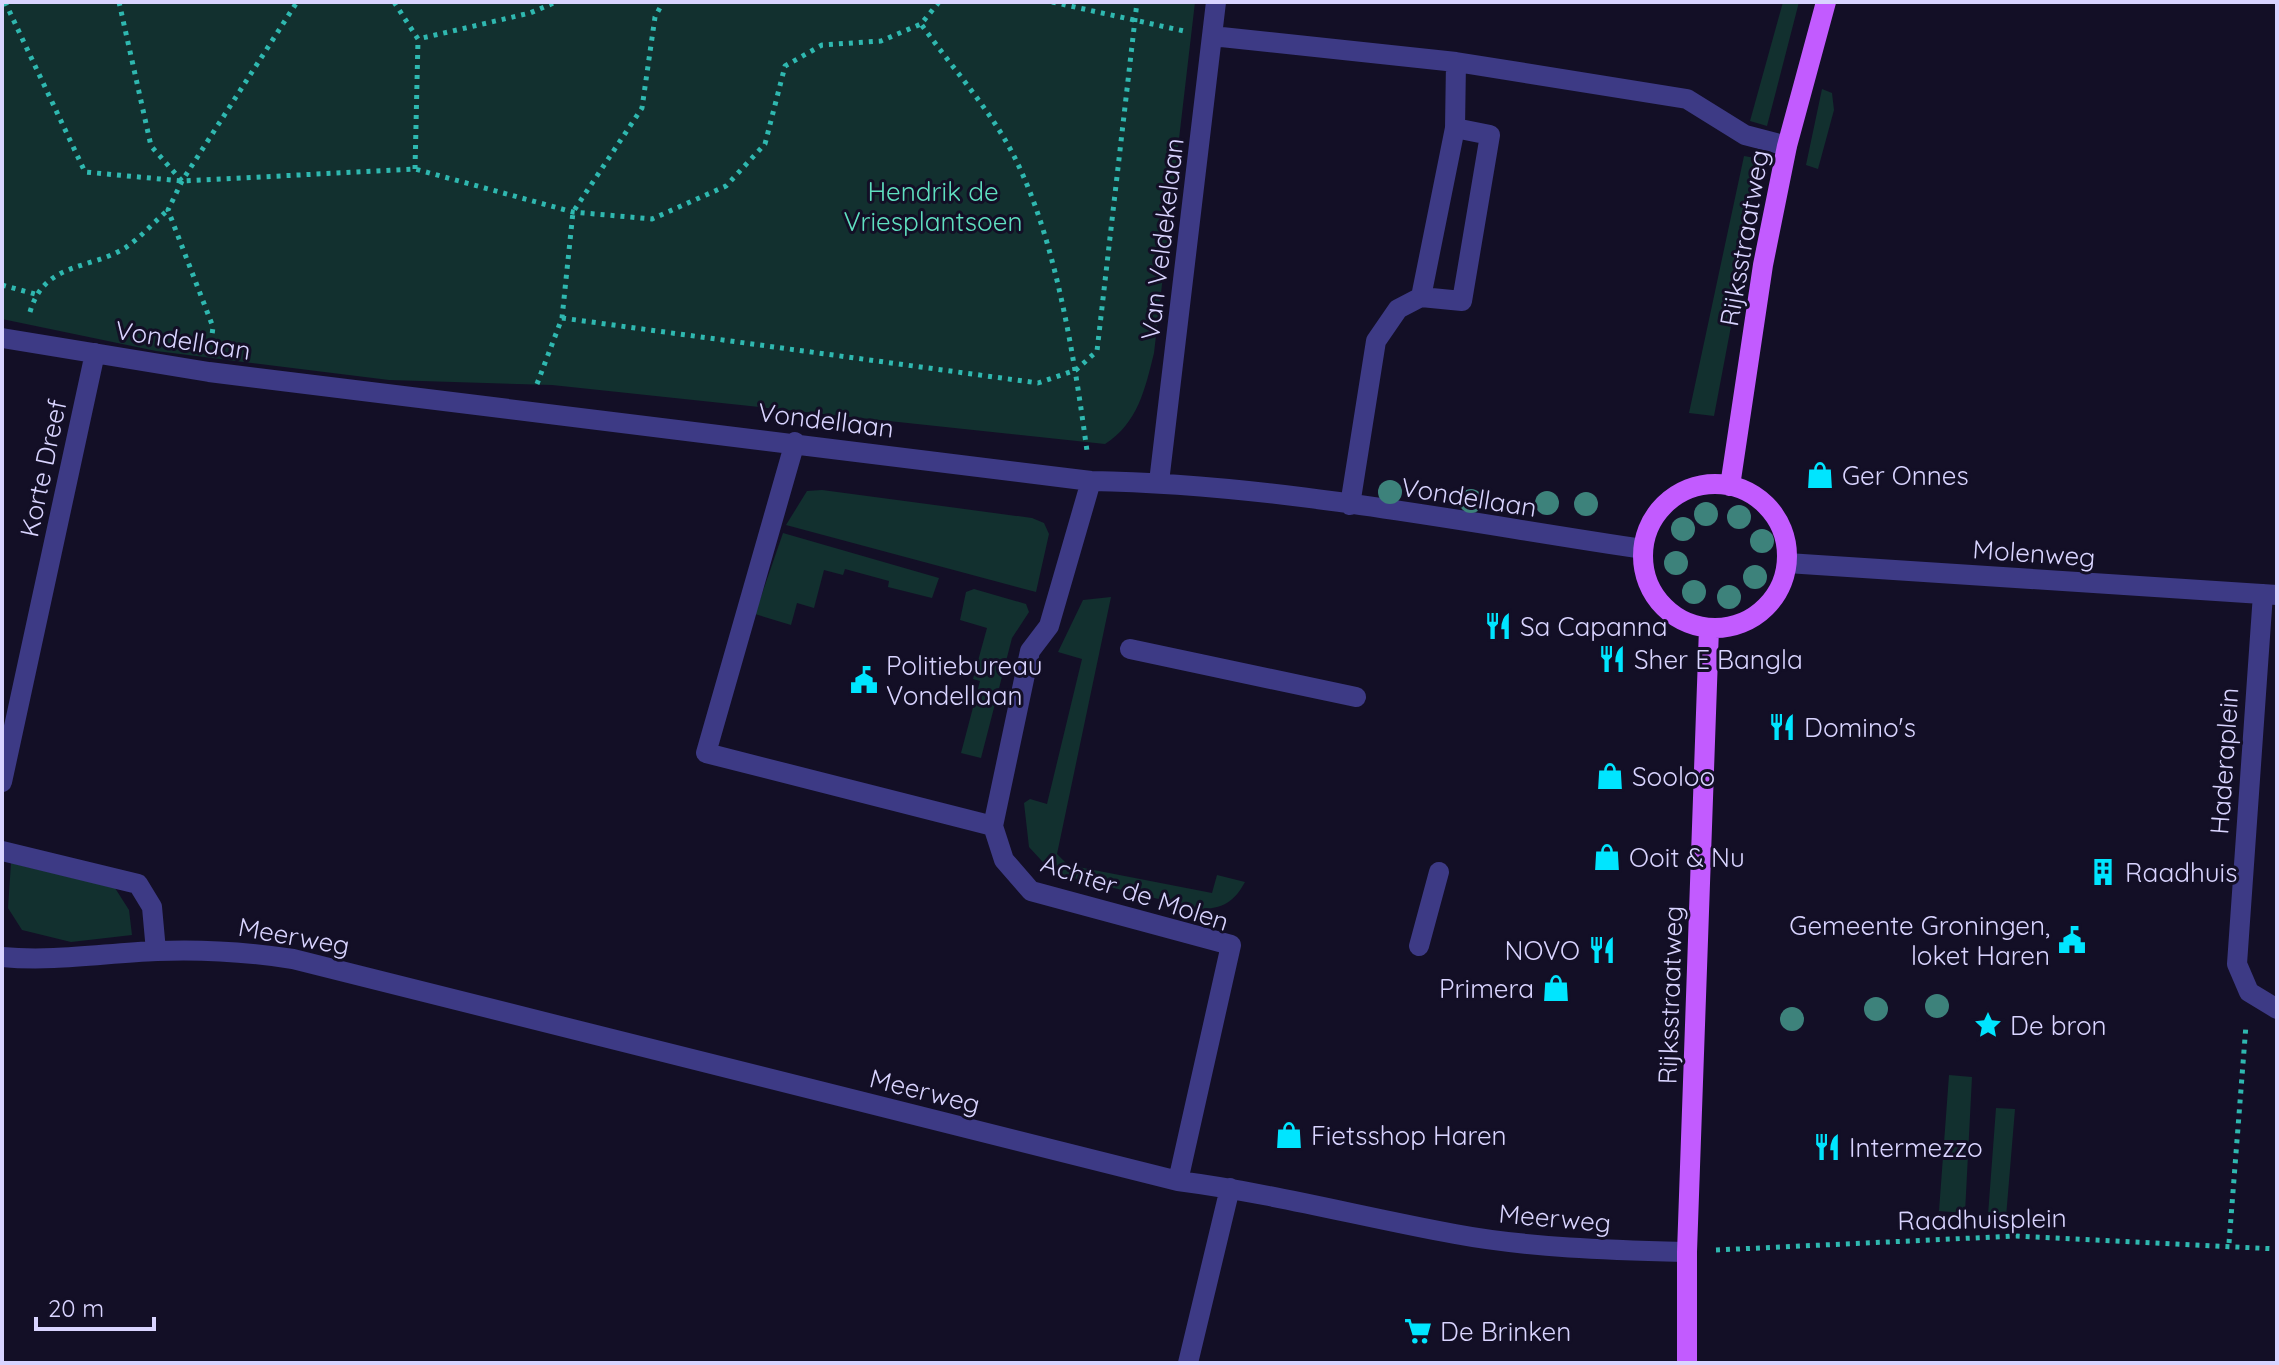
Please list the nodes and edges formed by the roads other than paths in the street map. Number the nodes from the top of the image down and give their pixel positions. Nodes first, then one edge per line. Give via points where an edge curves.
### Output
1 (1216, 2) edge
2 (1826, 2) edge
3 (1212, 36) junction
4 (1456, 62) junction
5 (1455, 128) junction
6 (1787, 146) junction
7 (1421, 297) junction
8 (12, 340) edge
9 (95, 353) junction
10 (795, 442) junction
11 (1091, 481) junction
12 (1159, 482) junction
13 (1730, 486) junction
14 (1350, 505) junction
15 (1643, 549) junction
16 (1787, 563) junction
17 (2270, 595) edge
18 (1709, 628) junction
19 (1130, 649) dead end
20 (1356, 697) dead end
21 (2, 782) edge
22 (993, 826) junction
23 (2, 851) edge
24 (1439, 872) dead end
25 (1419, 946) dead end
26 (156, 951) junction
27 (2, 957) edge
28 (2277, 1009) edge
29 (1178, 1181) junction
30 (1230, 1188) junction
31 (1687, 1252) junction
32 (1188, 1363) edge
33 (1687, 1363) edge

1 - 3 street, Van Veldekelaan
2 - 6 main road, Rijksstraatweg
3 - 4 street
3 - 12 street, Van Veldekelaan
4 - 5 street
4 - 6 street via 1687,99 1745,135
5 - 7 street
5 - 7 street via 1490,135 1462,301
6 - 13 main road, Rijksstraatweg
7 - 14 street via 1398,309 1376,341
8 - 9 street, Vondellaan
9 - 10 street, Vondellaan via 209,372
9 - 21 street, Korte Dreef
10 - 11 street, Vondellaan
10 - 22 street via 706,753
11 - 12 street, Vondellaan
11 - 22 street via 1049,626 1030,651
12 - 14 street, Vondellaan
13 - 15 main road via 1706,485 1673,499 1649,526
13 - 16 main road via 1750,493 1779,523
14 - 15 street, Vondellaan
15 - 18 main road via 1653,593 1677,617
16 - 17 street, Molenweg
16 - 18 main road via 1774,598 1761,612 1746,622
17 - 28 street, Haderaplein via 2237,964 2249,992
18 - 31 main road, Rijksstraatweg
19 - 20 street
22 - 29 street, Achter de Molen via 1004,860 1031,891 1231,945
23 - 26 street via 138,884 152,907
24 - 25 street
26 - 27 street, Meerweg via 32,960
26 - 29 street, Meerweg via 233,950 293,959
29 - 30 street, Meerweg
30 - 31 street, Meerweg via 1458,1235
30 - 32 street
31 - 33 main road, Rijksstraatweg

